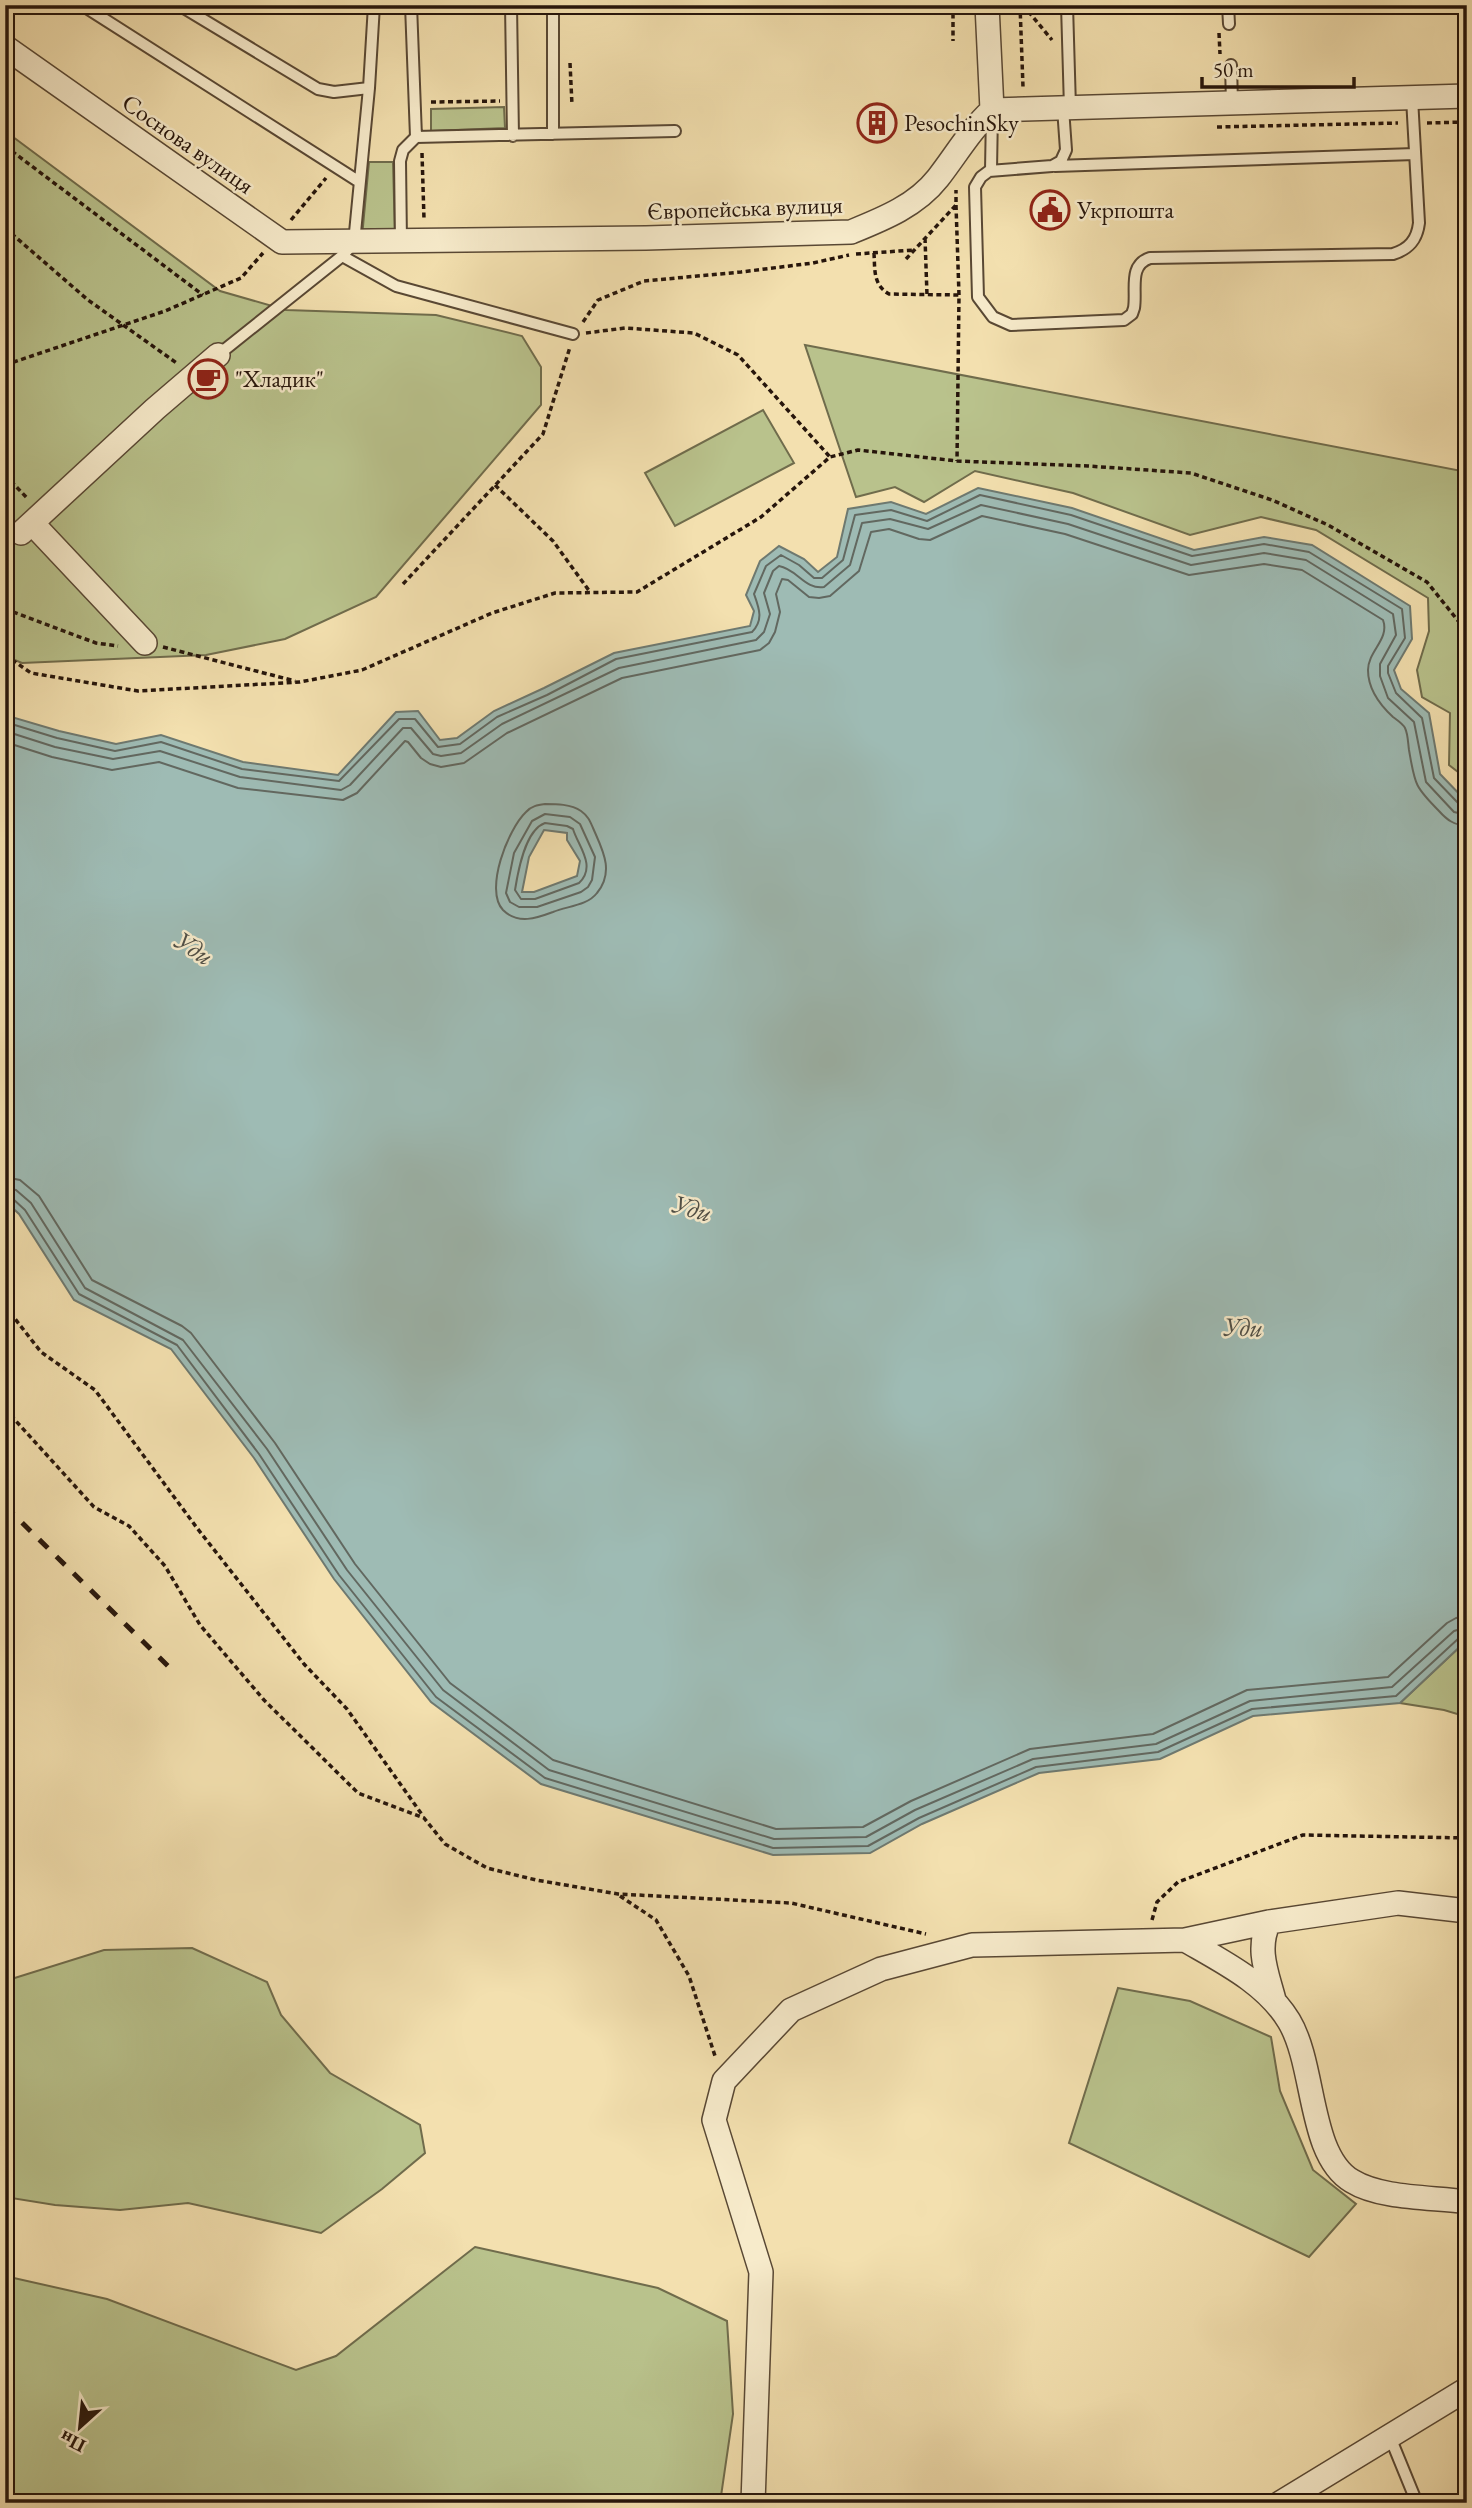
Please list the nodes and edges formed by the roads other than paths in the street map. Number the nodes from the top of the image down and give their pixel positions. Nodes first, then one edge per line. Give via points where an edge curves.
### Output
1 (82, 5) edge
2 (179, 5) edge
3 (374, 5) edge
4 (411, 5) edge
5 (511, 5) edge
6 (553, 5) edge
7 (988, 5) edge
8 (1067, 5) edge
9 (1228, 5) edge
10 (1224, 23) road end
11 (5, 47) edge
12 (1225, 64) road end
13 (369, 88) junction
14 (1467, 96) edge
15 (1412, 98) junction
16 (1232, 103) junction
17 (1066, 108) junction
18 (992, 110) junction
19 (675, 131) dead end
20 (553, 134) junction
21 (513, 136) junction
22 (419, 137) junction
23 (1066, 150) junction
24 (1415, 154) junction
25 (1076, 165) junction
26 (1052, 166) junction
27 (991, 170) junction
28 (358, 181) junction
29 (401, 242) junction
30 (348, 249) junction
31 (573, 334) road end
32 (218, 355) joint
33 (145, 643) road end
34 (1467, 1912) edge
35 (1269, 1922) junction
36 (1185, 1940) junction
37 (1274, 2000) junction
38 (1467, 2202) edge
39 (1467, 2389) edge
40 (1390, 2437) junction
41 (753, 2503) edge
42 (1279, 2503) edge
43 (1417, 2503) edge

1 - 28 lane
2 - 13 lane via 318,89
3 - 13 lane
4 - 22 lane
5 - 21 lane
6 - 20 lane
7 - 18 street
8 - 17 lane
9 - 10 lane
11 - 30 street, Соснова вулиця via 282,242
12 - 16 lane
13 - 28 lane
14 - 15 street
15 - 16 street
15 - 24 lane
16 - 17 street
17 - 18 street
17 - 23 lane
18 - 27 lane
18 - 29 street, Європейська вулиця via 911,204 851,232
19 - 20 lane
20 - 21 lane
21 - 22 lane
22 - 29 lane via 403,150 400,161
23 - 25 lane
23 - 26 lane via 1062,161
24 - 25 lane
24 - 27 lane via 1418,232 1401,251 1150,258 1137,267 1134,309 1124,320 1011,325 993,317 978,298 974,190
25 - 26 lane
26 - 27 lane
28 - 30 lane
29 - 30 street, Європейська вулиця
30 - 31 lane via 396,286
30 - 32 lane
32 - 33 street via 31,523
34 - 35 street via 1398,1903
35 - 36 street
35 - 37 street via 1261,1951
36 - 37 street via 1247,1977
36 - 41 street via 972,1945 881,1969 791,2010 724,2081 714,2120 761,2272
37 - 38 street via 1300,2045 1323,2143 1335,2168 1366,2188
39 - 40 street
40 - 42 street
40 - 43 lane

